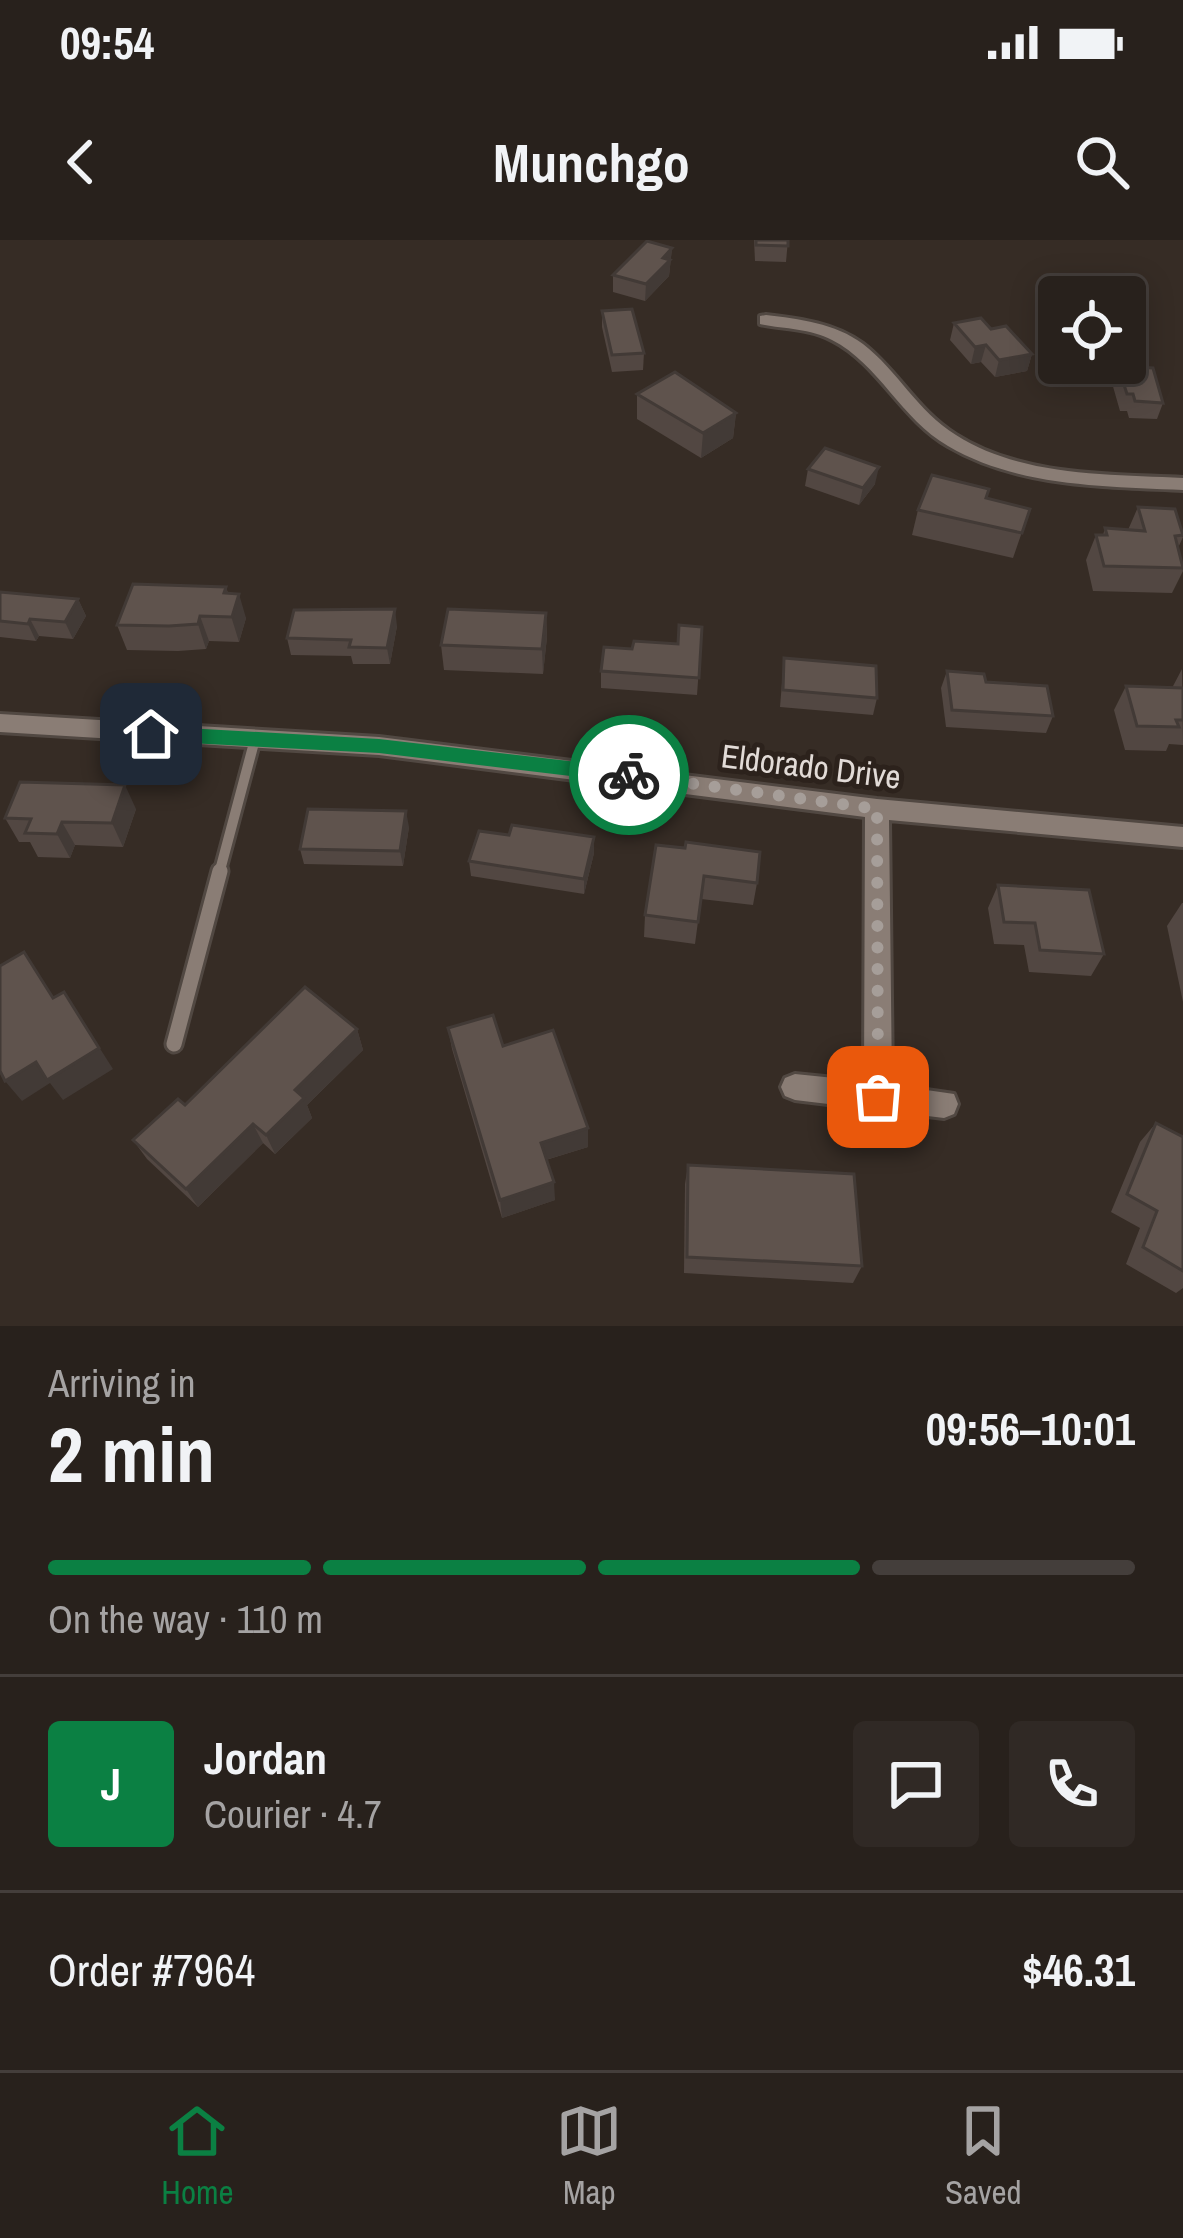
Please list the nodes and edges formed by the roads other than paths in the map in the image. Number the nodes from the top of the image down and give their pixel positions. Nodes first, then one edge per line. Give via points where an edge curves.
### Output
1 (766, 320) dead end
2 (1183, 484) edge
3 (0, 723) edge
4 (255, 739) junction
5 (877, 809) junction
6 (1183, 838) edge
7 (174, 1044) dead end
8 (795, 1087) dead end
9 (878, 1097) junction
10 (944, 1104) dead end

1 - 2 street via 811,323 859,344 923,421 978,454 1062,474
3 - 4 street, Eldorado Drive
4 - 5 street, Eldorado Drive via 500,758
4 - 7 lane
5 - 6 street, Eldorado Drive
5 - 9 street
8 - 9 street
9 - 10 street

